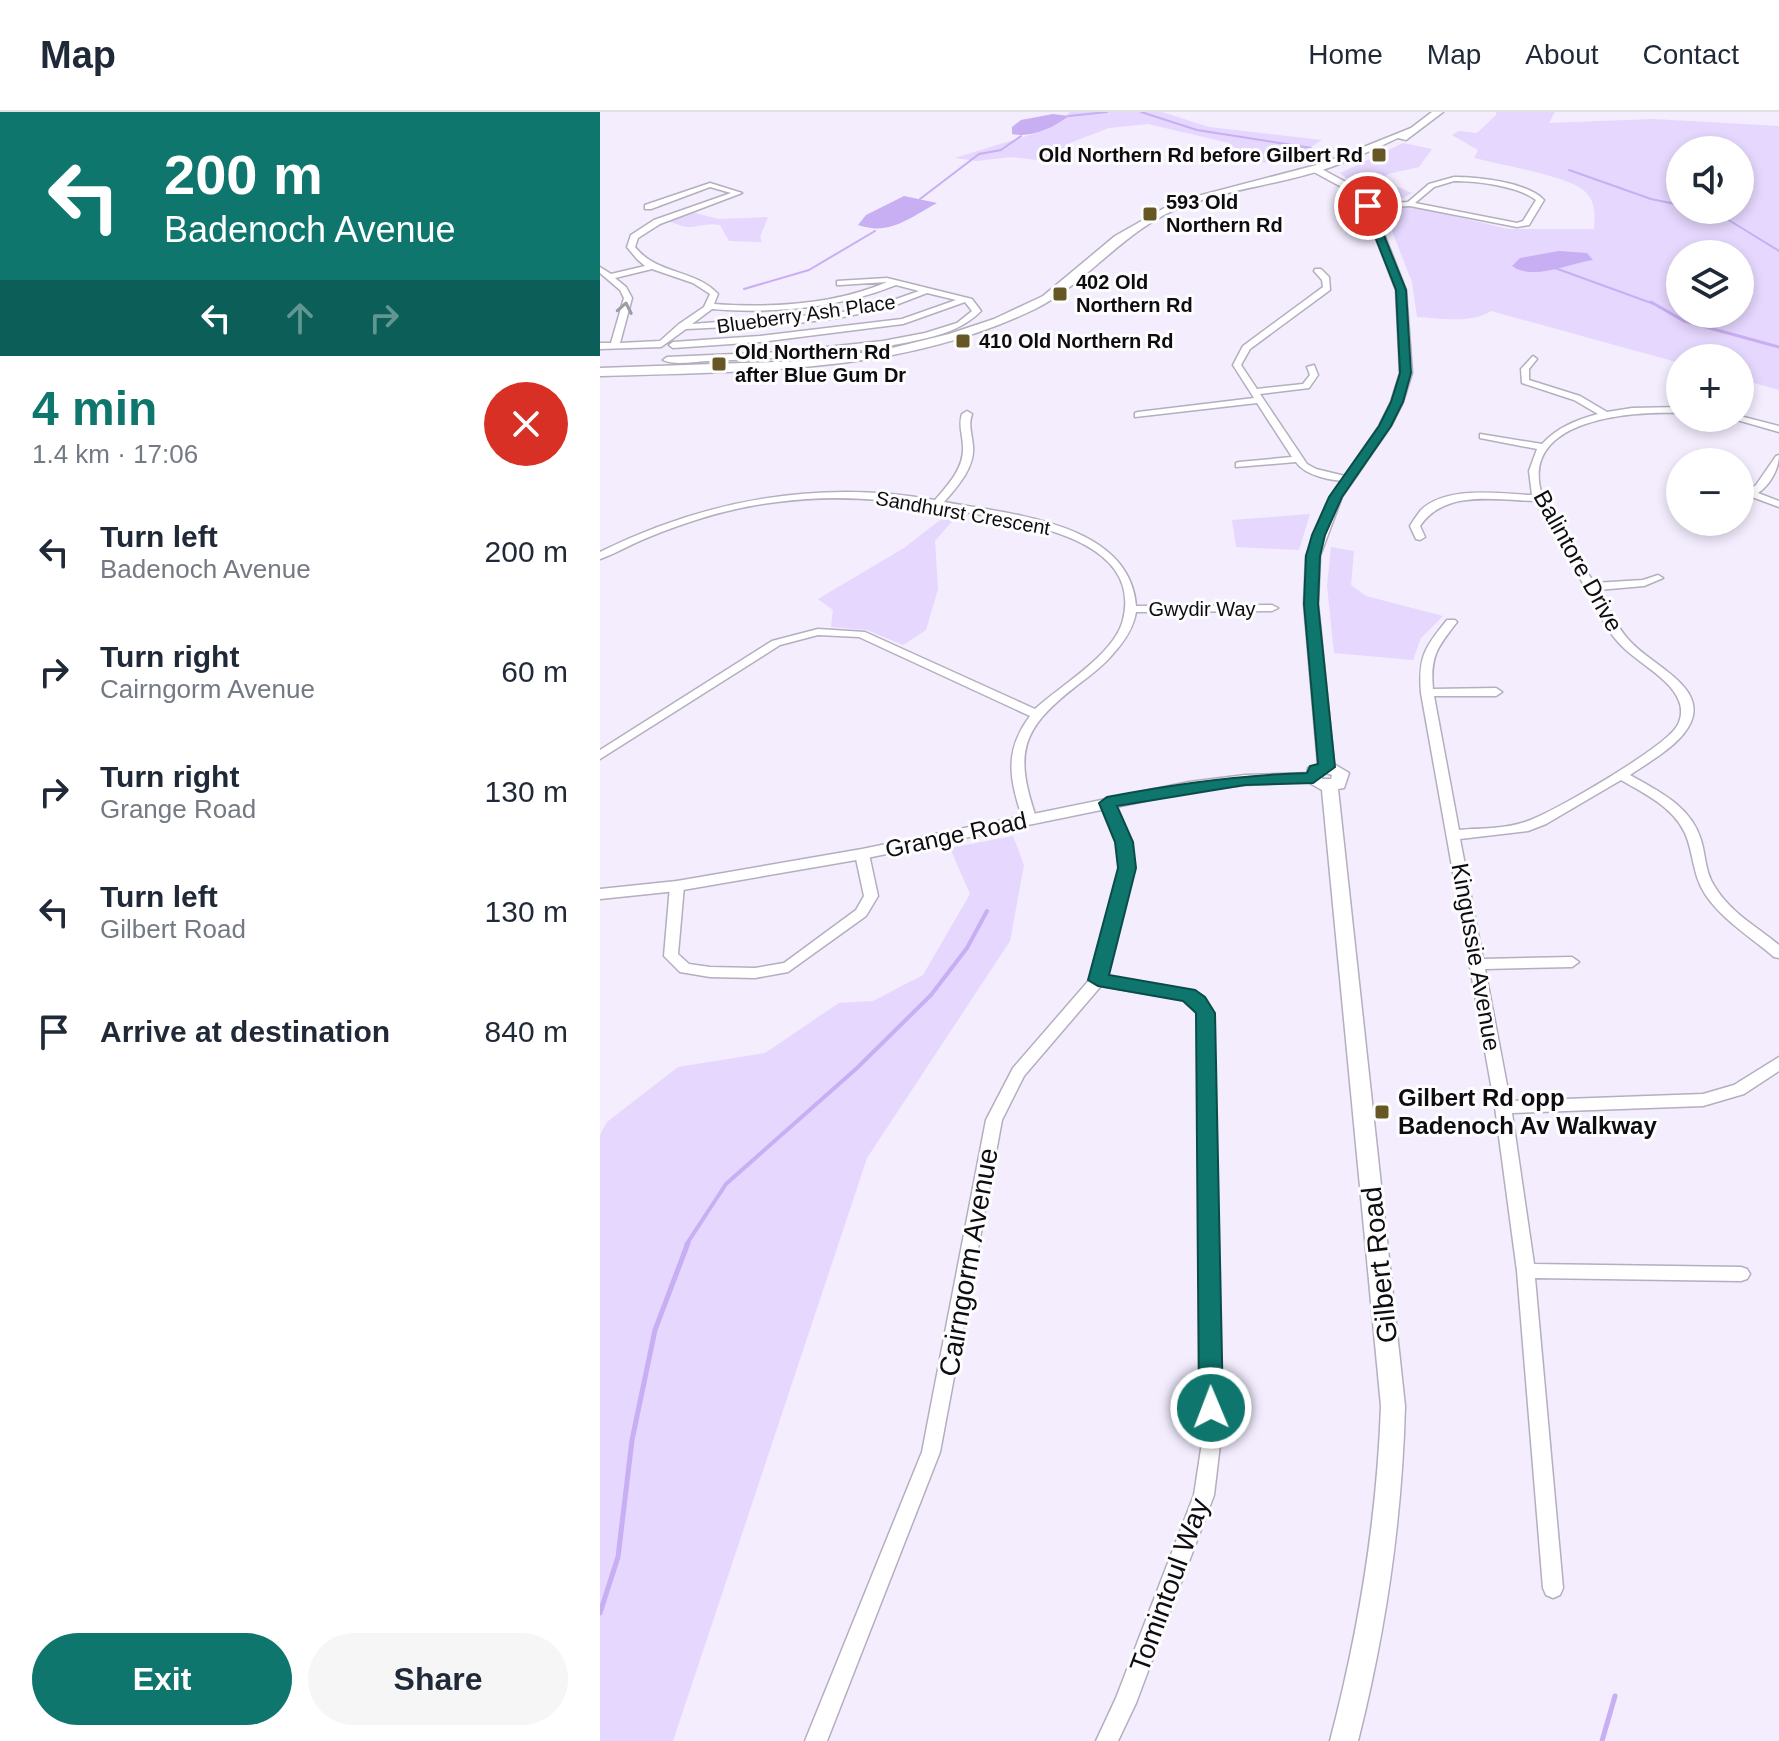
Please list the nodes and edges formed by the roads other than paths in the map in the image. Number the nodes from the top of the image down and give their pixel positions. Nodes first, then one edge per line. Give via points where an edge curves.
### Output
1 (1438, 112) edge
2 (1470, 168) dead end
3 (1319, 171) junction
4 (1465, 176) junction
5 (1410, 204) junction
6 (1368, 206) junction
7 (648, 207) dead end
8 (650, 267) junction
9 (1318, 271) dead end
10 (603, 272) edge
11 (895, 282) junction
12 (840, 283) dead end
13 (927, 290) junction
14 (964, 300) junction
15 (709, 306) junction
16 (682, 326) junction
17 (665, 344) junction
18 (615, 345) junction
19 (600, 346) edge
20 (1533, 359) dead end
21 (667, 360) junction
22 (1311, 367) dead end
23 (657, 370) junction
24 (600, 372) edge
25 (1255, 396) junction
26 (1666, 410) edge
27 (967, 414) dead end
28 (1138, 415) dead end
29 (1605, 415) junction
30 (1754, 423) edge
31 (1779, 429) edge
32 (1483, 436) dead end
33 (1543, 447) junction
34 (1779, 458) edge
35 (1297, 459) junction
36 (1239, 465) dead end
37 (1346, 479) junction
38 (1756, 490) junction
39 (1779, 495) edge
40 (1538, 498) junction
41 (937, 504) junction
42 (1779, 504) edge
43 (1420, 537) dead end
44 (600, 556) edge
45 (1658, 578) dead end
46 (1588, 587) junction
47 (1272, 608) dead end
48 (1131, 609) junction
49 (1451, 622) dead end
50 (1496, 692) dead end
51 (1427, 693) junction
52 (1036, 714) junction
53 (600, 755) edge
54 (1621, 775) junction
55 (1323, 777) junction
56 (1107, 803) junction
57 (1030, 820) junction
58 (1453, 835) junction
59 (862, 854) junction
60 (677, 886) junction
61 (600, 894) edge
62 (1779, 953) edge
63 (1572, 962) dead end
64 (1477, 964) junction
65 (1098, 980) junction
66 (1779, 1063) edge
67 (1503, 1107) junction
68 (1526, 1271) junction
69 (1741, 1274) dead end
70 (1553, 1588) dead end
71 (1110, 1736) edge
72 (816, 1741) edge
73 (1344, 1741) edge

1 - 3 main road via 1376,153
2 - 4 street
3 - 6 main road, Gilbert Road via 1350,188
3 - 23 main road via 1167,210 1119,238 1047,298 953,337 836,362
4 - 5 street via 1434,186
4 - 5 street via 1527,191 1540,202 1526,223 1517,225
5 - 6 street
6 - 37 main road, Gilbert Road via 1401,290 1406,373 1385,426
7 - 8 street via 710,185 738,193 638,233 632,242 634,252
8 - 10 street
8 - 15 street via 707,287 714,296
9 - 25 street via 1327,288 1239,356 1238,369
18 -> 10 street via 628,300
11 - 12 street
11 - 13 street
11 - 15 street via 867,294 781,306
13 - 14 street
13 - 16 street, Blueberry Ash Place via 880,308 762,323
14 - 17 street via 877,325
14 - 21 street via 975,306 974,317 916,336 804,355
15 - 16 street
16 - 17 street
17 - 18 street
17 - 21 street
17 - 23 street
18 - 19 street
20 - 29 street via 1525,369 1525,381 1582,399
21 - 23 street
22 - 25 street via 1314,375 1306,386
23 - 24 main road
25 - 28 street
25 - 35 street
26 - 29 street
27 - 41 street via 969,451 958,479
29 - 33 street via 1560,431
30 - 31 street
32 - 33 street
33 - 40 street, Balintore Drive via 1533,468
34 - 38 street
35 - 36 street
35 - 37 street via 1313,471
37 - 55 main road, Gilbert Road via 1319,535 1312,569
38 - 39 street
38 - 42 street
40 - 43 street via 1466,498 1433,505 1415,526
40 - 46 street, Balintore Drive
41 - 44 street, Sandhurst Crescent via 863,495 755,503 652,531
41 - 48 street, Sandhurst Crescent via 1034,522 1075,536 1116,565 1127,583
45 - 46 street
46 - 54 street, Balintore Drive via 1622,640 1669,679 1687,704 1683,728 1673,739
47 - 48 street, Gwydir Way
48 - 52 street via 1113,648
49 - 51 street, Kingussie Avenue via 1426,653
50 - 51 street
51 - 58 street, Kingussie Avenue
52 - 53 street via 861,634 818,632 776,643
52 - 57 street via 1017,757 1018,787
54 - 58 street, Balintore Drive via 1523,828
54 - 62 street via 1684,817 1704,880 1723,905
55 - 56 street, Grange Road via 1245,780
55 - 73 main road, Gilbert Road via 1393,1406 1383,1563 1367,1656
56 - 57 street, Grange Road
56 - 65 street, Cairngorm Avenue via 1124,842 1127,868
57 - 59 street, Grange Road
58 - 64 street, Kingussie Avenue
59 - 60 street, Grange Road
59 - 60 street via 871,896 861,913 788,967 755,973 685,968 671,956
60 - 61 street, Grange Road
63 - 64 street
64 - 67 street, Kingussie Avenue
65 - 71 street, Tomintoul Way via 1188,995 1205,1013 1212,1436 1200,1512
65 - 72 street, Cairngorm Avenue via 1018,1072 994,1120 931,1452
66 - 67 street via 1739,1090 1703,1100
67 - 68 street, Kingussie Avenue
68 - 69 street
68 - 70 street, Kingussie Avenue

